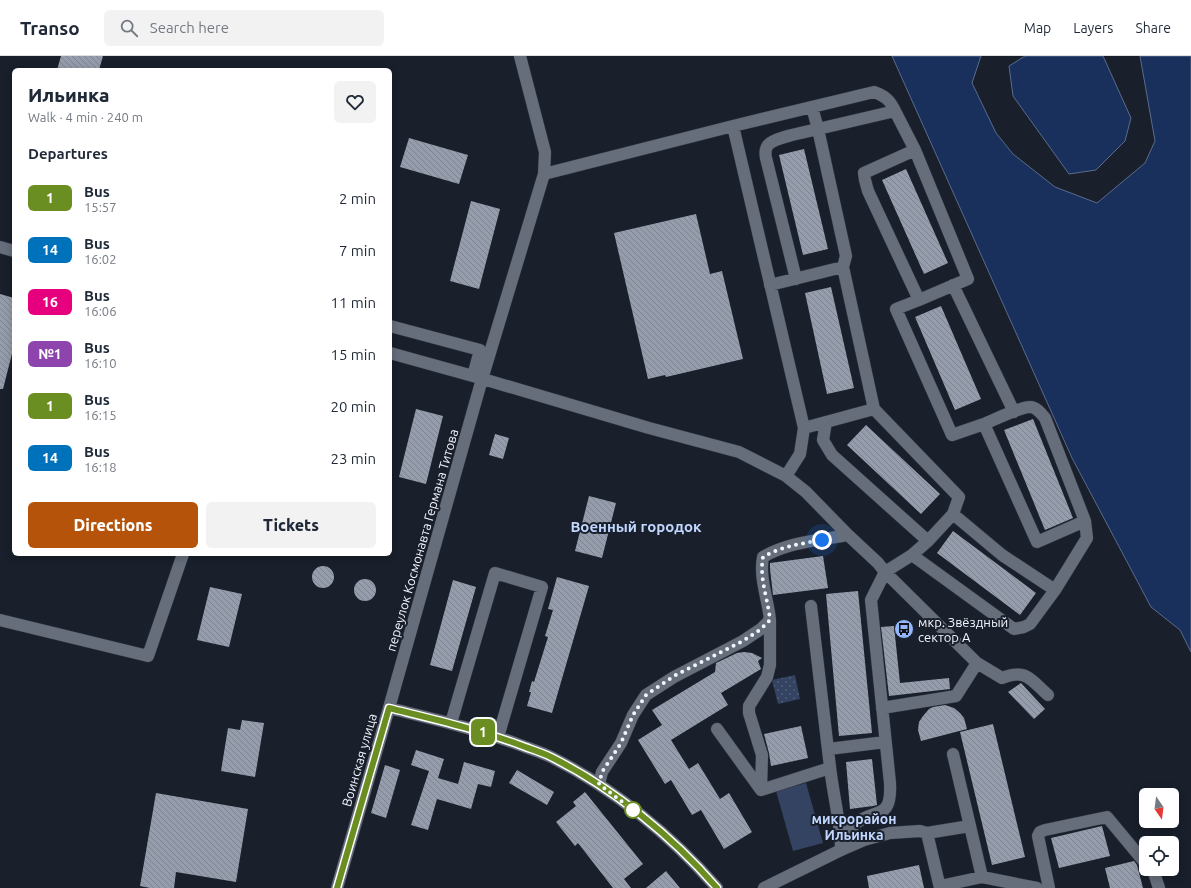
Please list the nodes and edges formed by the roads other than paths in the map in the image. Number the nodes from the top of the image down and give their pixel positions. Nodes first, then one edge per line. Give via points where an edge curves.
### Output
1 (520, 56) edge
2 (812, 107) junction
3 (895, 111) junction
4 (733, 126) junction
5 (818, 129) junction
6 (915, 150) junction
7 (544, 174) junction
8 (0, 247) edge
9 (12, 250) edge
10 (843, 267) junction
11 (796, 279) junction
12 (770, 285) junction
13 (953, 285) junction
14 (919, 300) junction
15 (392, 327) edge
16 (392, 355) edge
17 (478, 378) junction
18 (874, 409) junction
19 (1014, 412) junction
20 (826, 422) junction
21 (984, 424) junction
22 (804, 428) junction
23 (786, 476) junction
24 (953, 514) junction
25 (1084, 522) junction
26 (848, 535) junction
27 (928, 541) junction
28 (912, 555) junction
29 (182, 556) edge
30 (886, 572) junction
31 (1056, 590) junction
32 (811, 606) dead end
33 (0, 620) edge
34 (770, 620) junction
35 (977, 663) junction
36 (1048, 695) dead end
37 (389, 708) junction
38 (882, 708) junction
39 (451, 723) junction
40 (717, 729) dead end
41 (498, 737) junction
42 (885, 742) junction
43 (829, 749) junction
44 (953, 754) dead end
45 (830, 768) junction
46 (599, 784) junction
47 (761, 790) junction
48 (970, 826) junction
49 (927, 833) junction
50 (841, 850) junction
51 (1139, 856) edge
52 (1155, 876) edge
53 (982, 877) junction
54 (940, 887) edge
55 (337, 888) edge
56 (717, 888) edge
57 (764, 888) edge
58 (1037, 888) edge
59 (1046, 888) edge
60 (1159, 888) edge

1 - 7 street via 545,152
2 - 3 street via 874,92 891,102
2 - 4 street
2 - 5 street
3 - 5 street
3 - 6 street
4 - 7 street
4 - 12 street
5 - 10 street via 846,256
5 - 11 street via 777,139 767,146 765,152
6 - 13 street via 968,279
6 - 14 street via 864,173 864,180
7 - 17 street
8 - 9 street
10 - 11 street
10 - 18 street
11 - 12 street
12 - 22 street
13 - 14 street
13 - 19 street
14 - 21 street via 896,309 952,435
15 - 17 street via 480,350
16 - 17 street
17 - 23 street via 738,452
17 - 37 street, переулок Космонавта Германа Титова
18 - 20 street
18 - 24 street via 959,497
19 - 21 street
19 - 25 street via 1030,407 1045,418
20 - 22 street
20 - 27 street via 823,440 832,455
21 - 25 street via 1037,542
22 - 23 street via 800,454
23 - 26 street via 806,492
24 - 27 street
24 - 31 street via 1002,555
25 - 31 street via 1087,538
26 - 30 street
26 - 34 street via 795,544 763,557 761,572
27 - 28 street
28 - 30 street
28 - 31 street via 1014,629 1024,628 1030,624
29 - 33 street via 148,656
30 - 35 street
30 - 38 street via 871,600
32 - 43 street
34 - 46 street via 743,641 674,676 646,695 633,715 621,743 602,772
34 - 47 street via 770,665 767,677 749,706 749,714 762,755
35 - 36 street via 1002,678 1013,674 1026,676
35 - 38 street via 956,696
37 - 39 street, Воинская улица
37 - 55 street, Воинская улица
38 - 42 street
39 - 41 street, Воинская улица
39 - 41 street via 495,573 542,587
40 - 47 street
41 - 46 street, Воинская улица via 550,757
42 - 43 street
42 - 50 street via 890,783 889,801 885,810 860,820 851,828
43 - 45 street
44 - 48 street
45 - 47 street
45 - 50 street
46 - 56 street, Воинская улица via 654,826 703,871
48 - 49 street
48 - 53 street
49 - 50 street via 890,833
49 - 54 street
50 - 57 street
51 - 59 street via 1107,817 1045,830 1038,836
52 - 60 street
53 - 54 street
53 - 58 street

